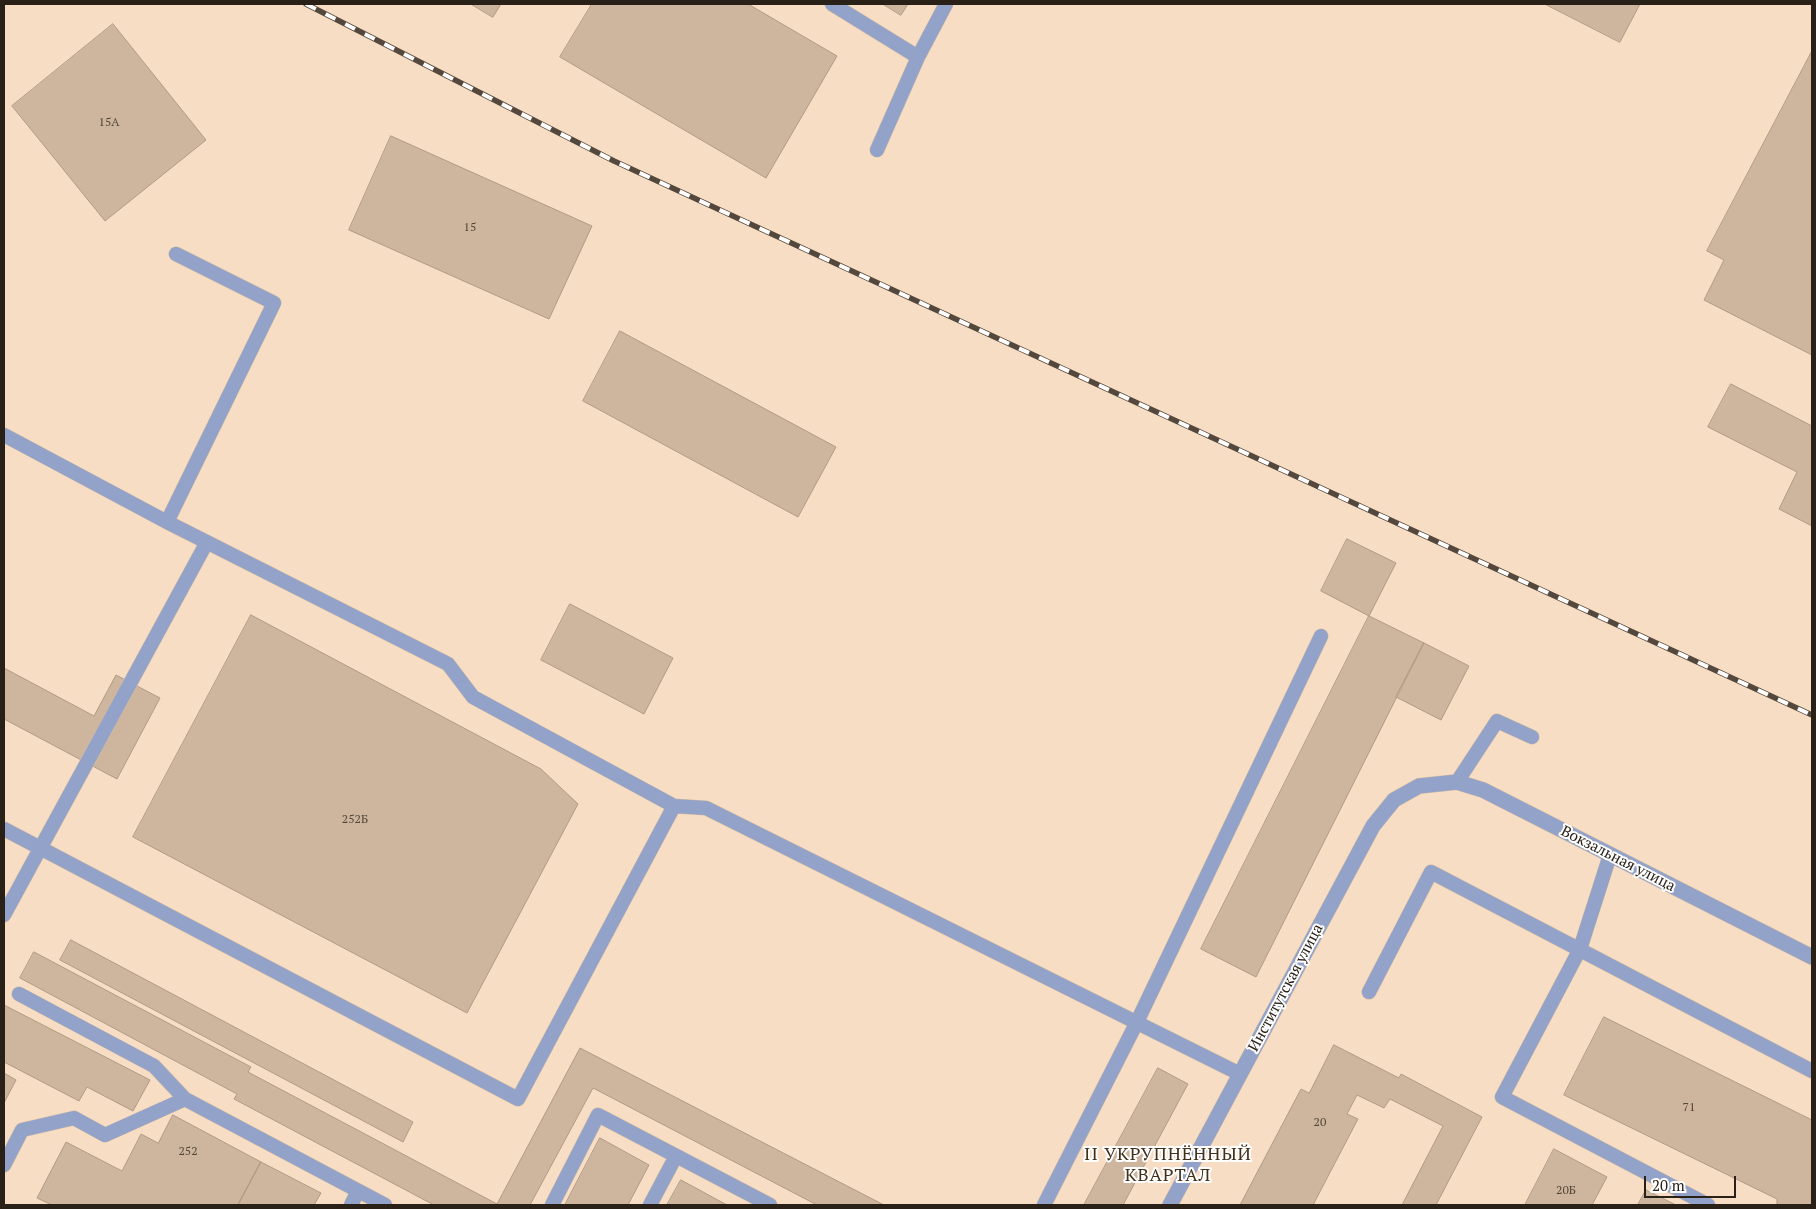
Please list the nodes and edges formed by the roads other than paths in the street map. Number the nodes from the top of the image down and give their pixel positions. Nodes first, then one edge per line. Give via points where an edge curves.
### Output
1 (832, 4) edge
2 (946, 4) edge
3 (918, 58) junction
4 (877, 150) dead end
5 (176, 254) dead end
6 (4, 435) edge
7 (167, 522) junction
8 (207, 542) junction
9 (1321, 636) dead end
10 (1532, 736) dead end
11 (1457, 782) junction
12 (1419, 786) joint
13 (674, 806) junction
14 (4, 829) edge
15 (40, 849) junction
16 (1610, 855) junction
17 (4, 915) edge
18 (1580, 949) junction
19 (1812, 957) edge
20 (1369, 992) dead end
21 (19, 994) dead end
22 (1137, 1022) junction
23 (1812, 1071) edge
24 (1240, 1074) junction
25 (185, 1099) junction
26 (676, 1156) junction
27 (4, 1165) edge
28 (358, 1191) junction
29 (760, 1203) edge
30 (351, 1205) edge
31 (385, 1205) edge
32 (552, 1205) edge
33 (650, 1205) edge
34 (1044, 1205) edge
35 (1170, 1205) edge
36 (1708, 1205) edge

1 - 3 lane
2 - 3 lane
3 - 4 lane
5 - 7 lane via 274,302
6 - 7 lane
7 - 8 lane
8 - 13 lane via 448,664 473,697
8 - 15 lane
9 - 22 lane
10 - 11 lane via 1497,721
11 - 12 street, Вокзальная улица
11 - 16 street, Вокзальная улица via 1483,790
12 - 24 street, Институтская улица via 1394,800 1373,826
13 - 15 lane via 518,1099
13 - 22 lane via 706,808
14 - 15 lane
15 - 17 lane
16 - 18 lane
16 - 19 street, Вокзальная улица
18 - 20 lane via 1431,872
18 - 23 lane
18 - 36 lane via 1502,1097
21 - 25 lane via 154,1066
22 - 24 lane
22 - 34 lane
24 - 35 street, Институтская улица
25 - 27 lane via 105,1135 74,1118 22,1130
25 - 28 lane
26 - 29 lane
26 - 32 lane via 598,1115
26 - 33 lane
28 - 30 lane
28 - 31 lane

